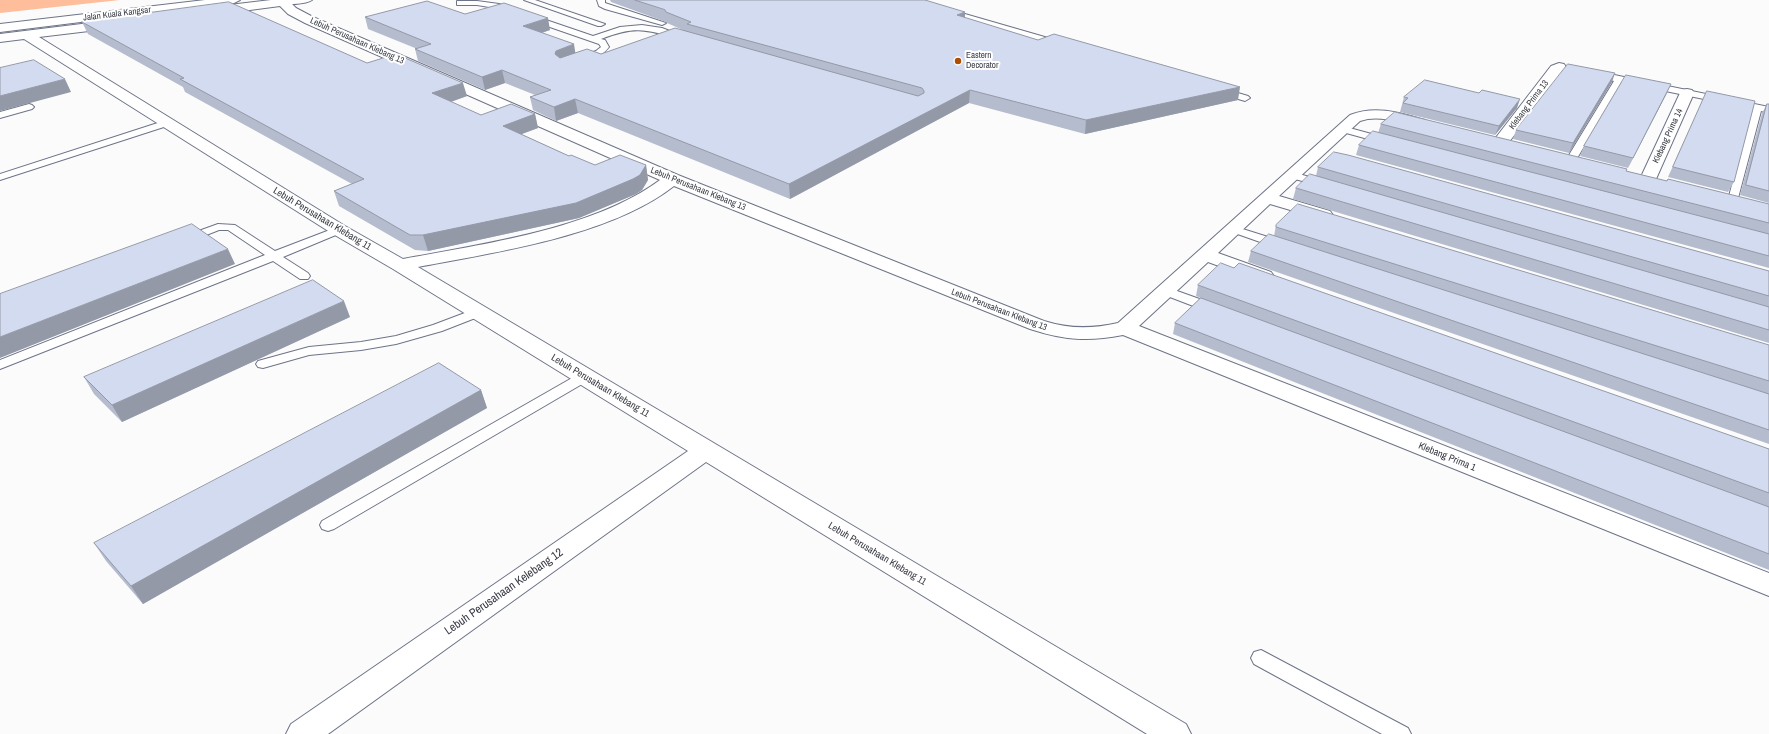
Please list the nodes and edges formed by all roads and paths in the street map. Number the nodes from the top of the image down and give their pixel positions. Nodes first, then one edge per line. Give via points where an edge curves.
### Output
1 (178, 0) edge
2 (209, 0) edge
3 (234, 0) edge
4 (308, 0) edge
5 (528, 0) edge
6 (601, 0) edge
7 (283, 2) junction
8 (460, 2) edge
9 (936, 9) edge
10 (458, 13) edge
11 (77, 18) junction
12 (0, 22) edge
13 (601, 24) dead end
14 (0, 28) edge
15 (688, 31) edge
16 (27, 34) junction
17 (0, 38) edge
18 (594, 39) junction
19 (693, 41) edge
20 (1064, 46) edge
21 (570, 64) edge
22 (1565, 68) edge
23 (1584, 72) edge
24 (1619, 79) junction
25 (1215, 89) edge
26 (1687, 93) junction
27 (1245, 98) dead end
28 (29, 107) dead end
29 (1757, 108) junction
30 (1769, 110) edge
31 (0, 115) edge
32 (167, 123) junction
33 (1348, 124) junction
34 (1438, 128) edge
35 (1396, 143) edge
36 (1499, 143) edge
37 (1572, 161) edge
38 (1292, 175) junction
39 (0, 177) edge
40 (1648, 179) edge
41 (672, 180) junction
42 (1338, 188) edge
43 (1267, 198) junction
44 (1732, 200) edge
45 (1343, 221) edge
46 (1233, 229) junction
47 (339, 230) junction
48 (174, 243) edge
49 (1294, 249) edge
50 (1205, 255) junction
51 (273, 256) junction
52 (400, 265) junction
53 (304, 276) dead end
54 (1280, 282) edge
55 (1166, 291) junction
56 (478, 312) junction
57 (1225, 314) edge
58 (1125, 328) junction
59 (263, 364) dead end
60 (0, 365) edge
61 (584, 377) junction
62 (705, 451) junction
63 (328, 525) dead end
64 (1769, 585) edge
65 (1261, 658) dead end
66 (302, 734) edge
67 (1175, 734) edge
68 (1401, 734) edge

1 - 12 main road, Jalan Kuala Kangsar
2 - 11 main road
3 - 11 main road, Jalan Kuala Kangsar
4 - 7 lane
5 - 13 lane
6 - 15 lane via 602,4 608,7
7 - 16 main road
7 - 41 main road, Lebuh Perusahaan Klebang 13 via 292,11 308,20
8 - 10 lane
8 - 18 lane via 496,6
9 - 20 lane
11 - 14 main road, Jalan Kuala Kangsar
16 - 17 main road
16 - 32 main road, Lebuh Perusahaan Klebang 11
18 - 19 lane via 636,27
18 - 21 lane via 602,42 605,47 599,53
22 - 36 main road, Klebang Prima 13 via 1556,69
23 - 24 lane
24 - 26 lane
24 - 37 lane
25 - 27 lane
26 - 29 lane
26 - 40 main road, Klebang Prima 14
28 - 31 lane
29 - 30 lane
29 - 44 lane
32 - 39 lane
32 - 47 main road, Lebuh Perusahaan Klebang 11
33 - 34 main road via 1366,114 1383,115
33 - 35 lane
33 - 38 main road via 1326,153
38 - 42 lane
38 - 43 main road
41 - 52 main road via 646,197 574,226 507,244
41 - 58 main road, Lebuh Perusahaan Klebang 13 via 1043,328 1083,335 1103,334
43 - 45 main road
43 - 46 main road
46 - 49 lane
46 - 50 main road
47 - 51 lane
47 - 52 main road, Lebuh Perusahaan Klebang 11
48 - 51 lane via 218,227 231,227
50 - 54 main road
50 - 55 main road
51 - 53 lane
51 - 60 lane
52 - 56 main road, Lebuh Perusahaan Klebang 11
55 - 57 lane
55 - 58 main road
56 - 59 lane via 447,326 413,336 366,346 315,350
56 - 61 main road, Lebuh Perusahaan Klebang 11
58 - 64 main road, Klebang Prima 1
61 - 62 main road, Lebuh Perusahaan Klebang 11
61 - 63 lane
62 - 66 main road, Lebuh Perusahaan Kelebang 12
62 - 67 main road, Lebuh Perusahaan Klebang 11
65 - 68 lane

